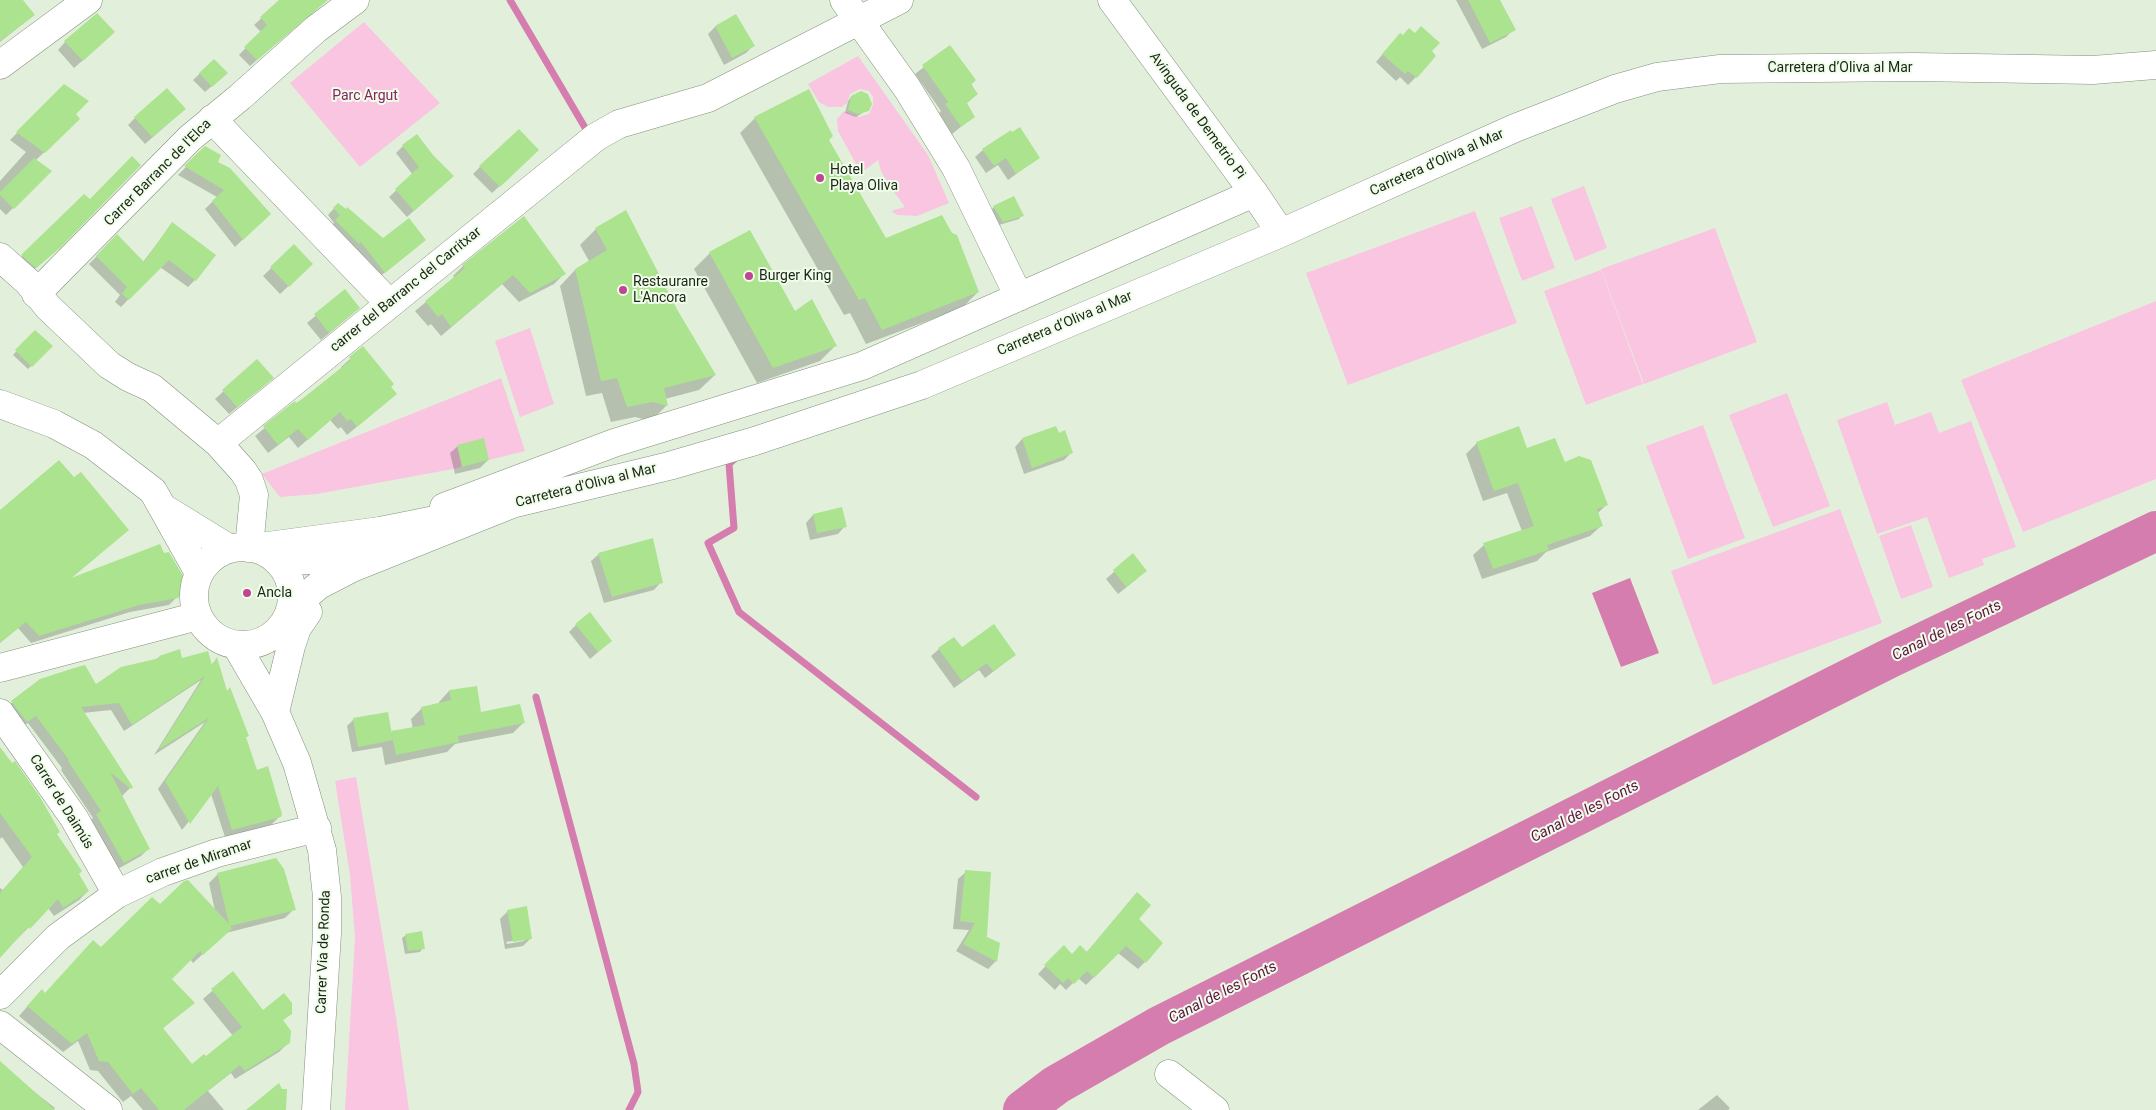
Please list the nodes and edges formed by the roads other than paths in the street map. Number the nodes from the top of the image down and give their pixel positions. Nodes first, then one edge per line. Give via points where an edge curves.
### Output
1 (88, 0) edge
2 (355, 0) edge
3 (899, 0) edge
4 (1112, 0) edge
5 (852, 11) edge
6 (0, 65) edge
7 (2156, 65) edge
8 (212, 119) junction
9 (1254, 193) junction
10 (1281, 233) junction
11 (0, 257) edge
12 (36, 294) junction
13 (1019, 297) junction
14 (389, 303) junction
15 (0, 404) edge
16 (755, 441) joint
17 (218, 444) junction
18 (512, 504) junction
19 (161, 507) junction
20 (444, 507) dead end
21 (421, 540) junction
22 (244, 548) junction
23 (278, 562) junction
24 (199, 573) junction
25 (290, 610) junction
26 (198, 616) junction
27 (275, 634) junction
28 (236, 645) junction
29 (0, 668) edge
30 (0, 712) edge
31 (275, 712) junction
32 (317, 828) junction
33 (117, 894) junction
34 (0, 995) edge
35 (0, 1025) edge
36 (1169, 1074) dead end
37 (94, 1106) edge
38 (316, 1110) edge
39 (1215, 1110) edge

1 - 6 street
2 - 8 street, Carrer Barranc de l'Elca via 316,29
3 - 5 street, carrer del Barranc del Carritxar
4 - 9 street, Avinguda de Demetrio Pi
5 - 13 street via 907,88 956,168
5 - 14 street, carrer del Barranc del Carritxar via 708,98 618,124 596,137
7 - 10 street, Carretera d’Oliva al Mar via 2049,70 1720,69 1657,78 1615,89 1515,128
8 - 12 street, Carrer Barranc de l'Elca
8 - 14 street
9 - 10 street, Avinguda de Demetrio Pi
9 - 13 street
10 - 16 street, Carretera d’Oliva al Mar via 922,385
11 - 12 street
12 - 17 street via 110,365 152,388
13 - 20 street via 862,366 614,443
14 - 17 street, carrer del Barranc del Carritxar
15 - 19 street via 54,424 93,444 153,491
16 - 18 street, Carretera d'Oliva al Mar via 669,466
17 - 22 street via 243,470 252,489
18 - 21 street, Carretera d'Oliva al Mar
18 - 22 street via 380,531
19 - 22 street
19 - 24 street
21 - 23 street, Carretera d'Oliva al Mar via 336,558
21 - 25 street, Carretera d'Oliva al Mar via 335,576
21 - 31 street via 381,567 331,590 311,608 297,628
22 - 23 street via 262,551
22 - 24 street via 212,558
23 - 25 street via 290,582
24 - 26 street via 194,587
25 - 27 street
26 - 28 street via 213,636
26 - 29 street
27 - 28 street via 263,642
27 - 31 street, Carrer Via de Ronda
28 - 31 street, Carrer Via de Ronda
30 - 33 street, Carrer de Daimús via 70,812
31 - 32 street, Carrer Via de Ronda via 298,763
32 - 33 street, carrer de Miramar via 217,853 163,872
32 - 38 street, Carrer Via de Ronda via 324,865 327,914
33 - 34 street, carrer de Miramar via 58,937
35 - 37 street
36 - 39 street

